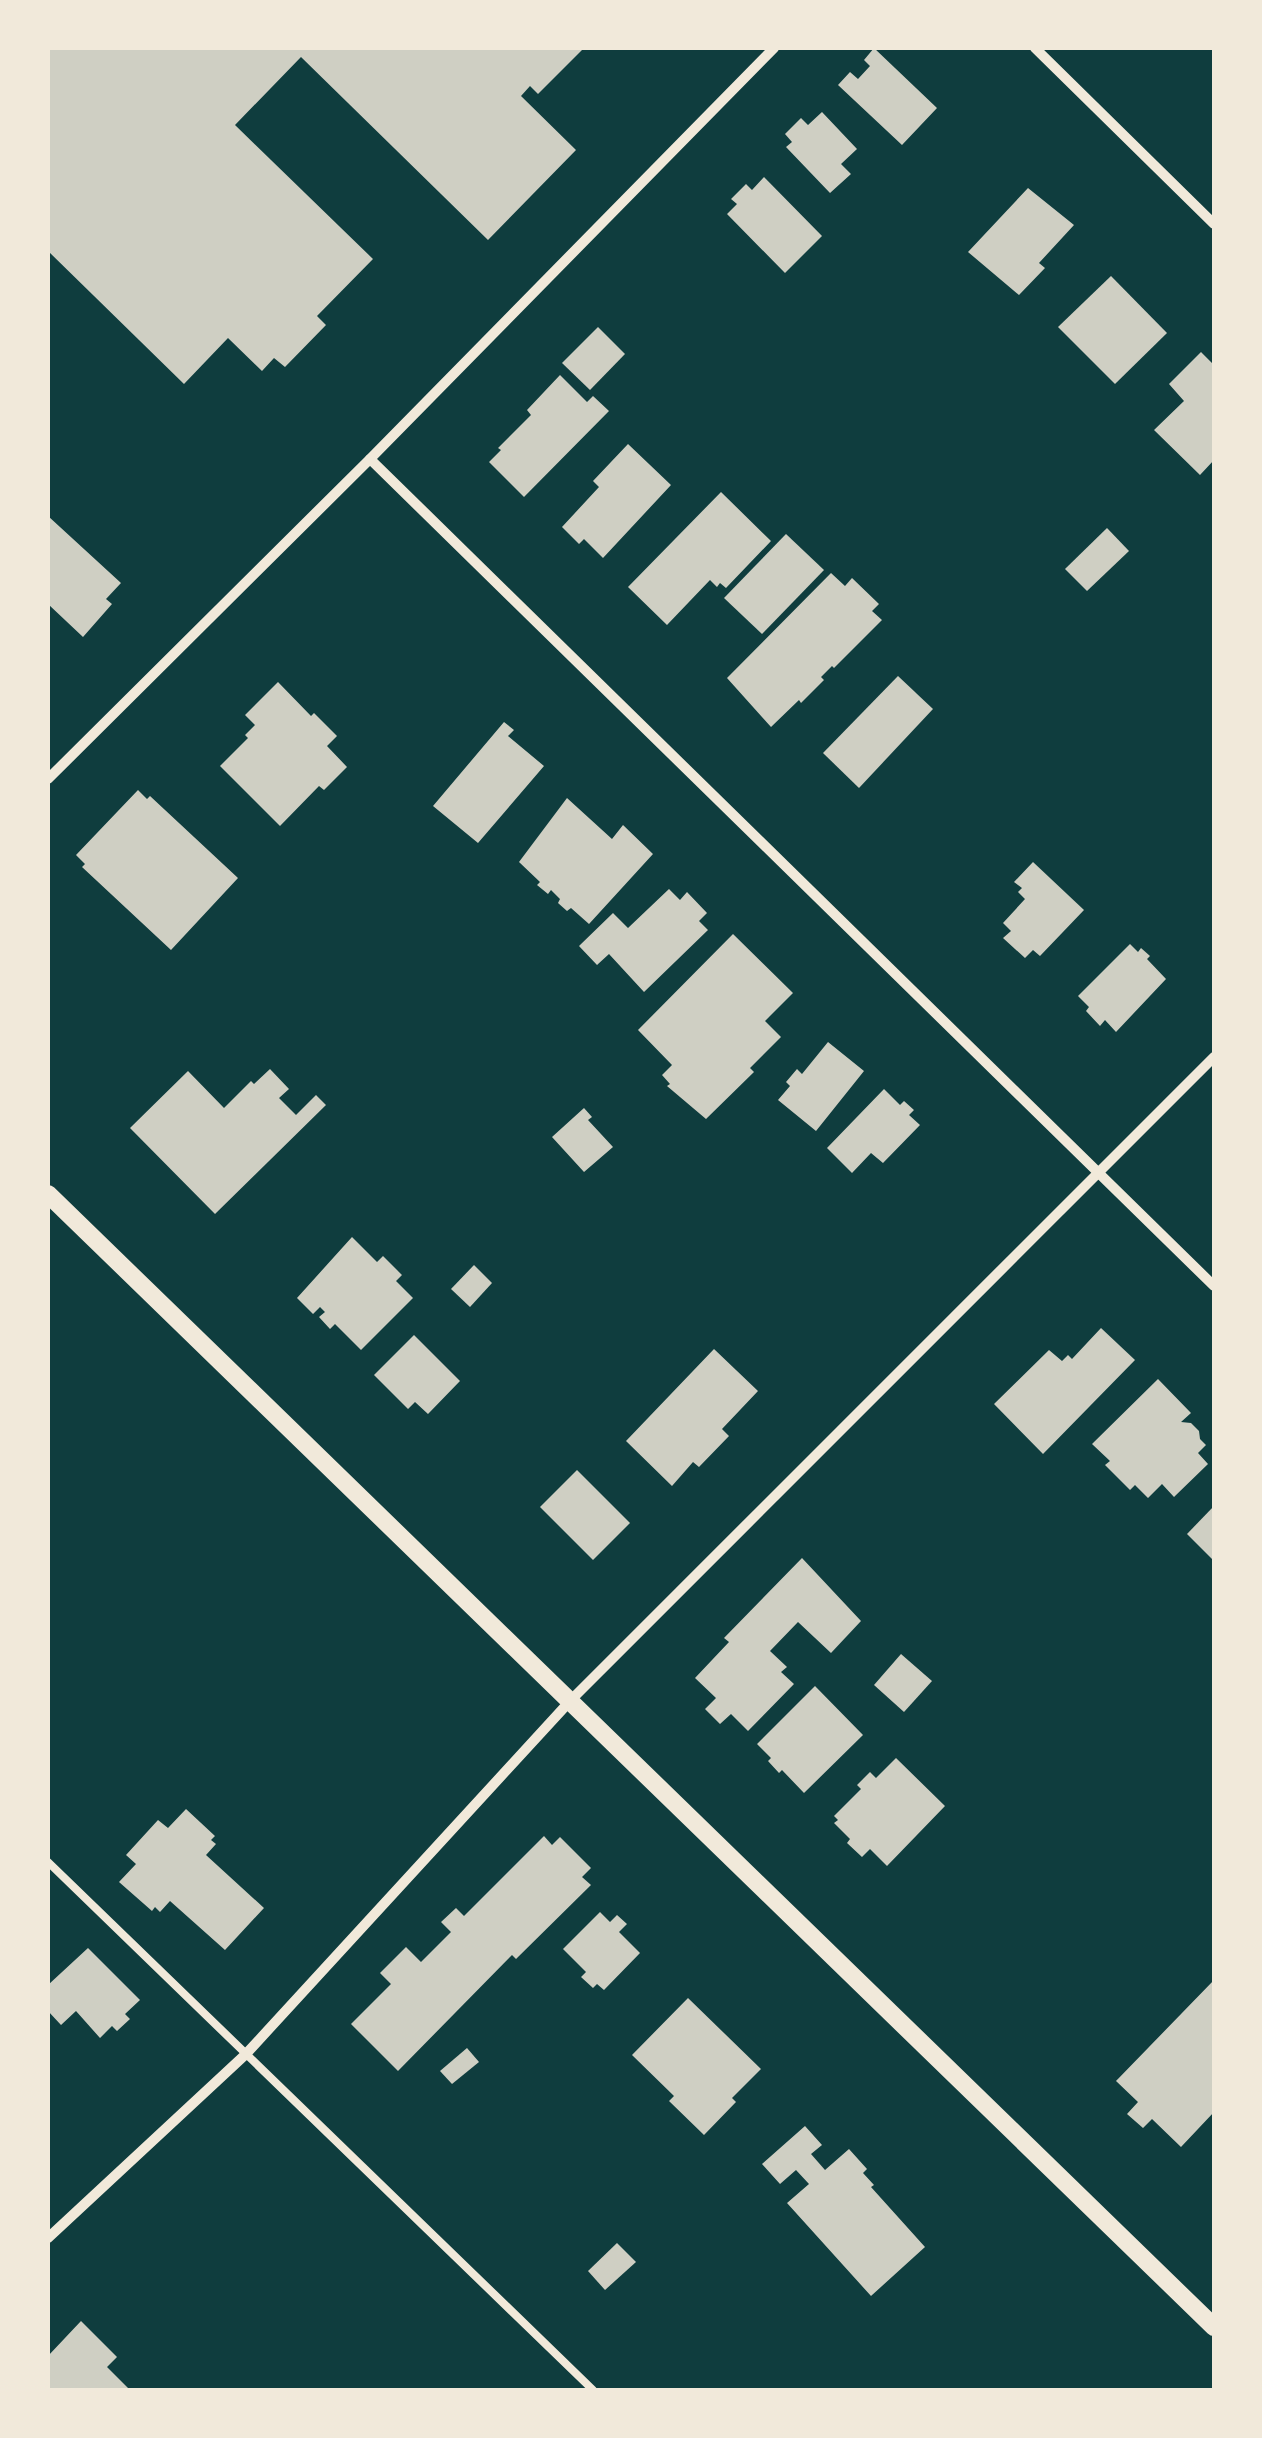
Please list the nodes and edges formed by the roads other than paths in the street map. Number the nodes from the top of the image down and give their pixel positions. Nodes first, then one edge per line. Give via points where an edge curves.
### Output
1 (774, 48) edge
2 (1035, 48) edge
3 (1214, 224) edge
4 (370, 459) junction
5 (48, 778) edge
6 (1214, 1057) edge
7 (1098, 1171) junction
8 (48, 1194) edge
9 (1214, 1286) edge
10 (571, 1700) junction
11 (48, 1862) edge
12 (246, 2054) junction
13 (48, 2238) edge
14 (1214, 2328) edge
15 (593, 2390) edge

1 - 4 street
2 - 3 street
4 - 5 street
4 - 7 street
6 - 7 street
7 - 9 street
7 - 10 street
8 - 10 street
10 - 12 street
10 - 14 street
11 - 12 lane
12 - 13 street
12 - 15 lane

